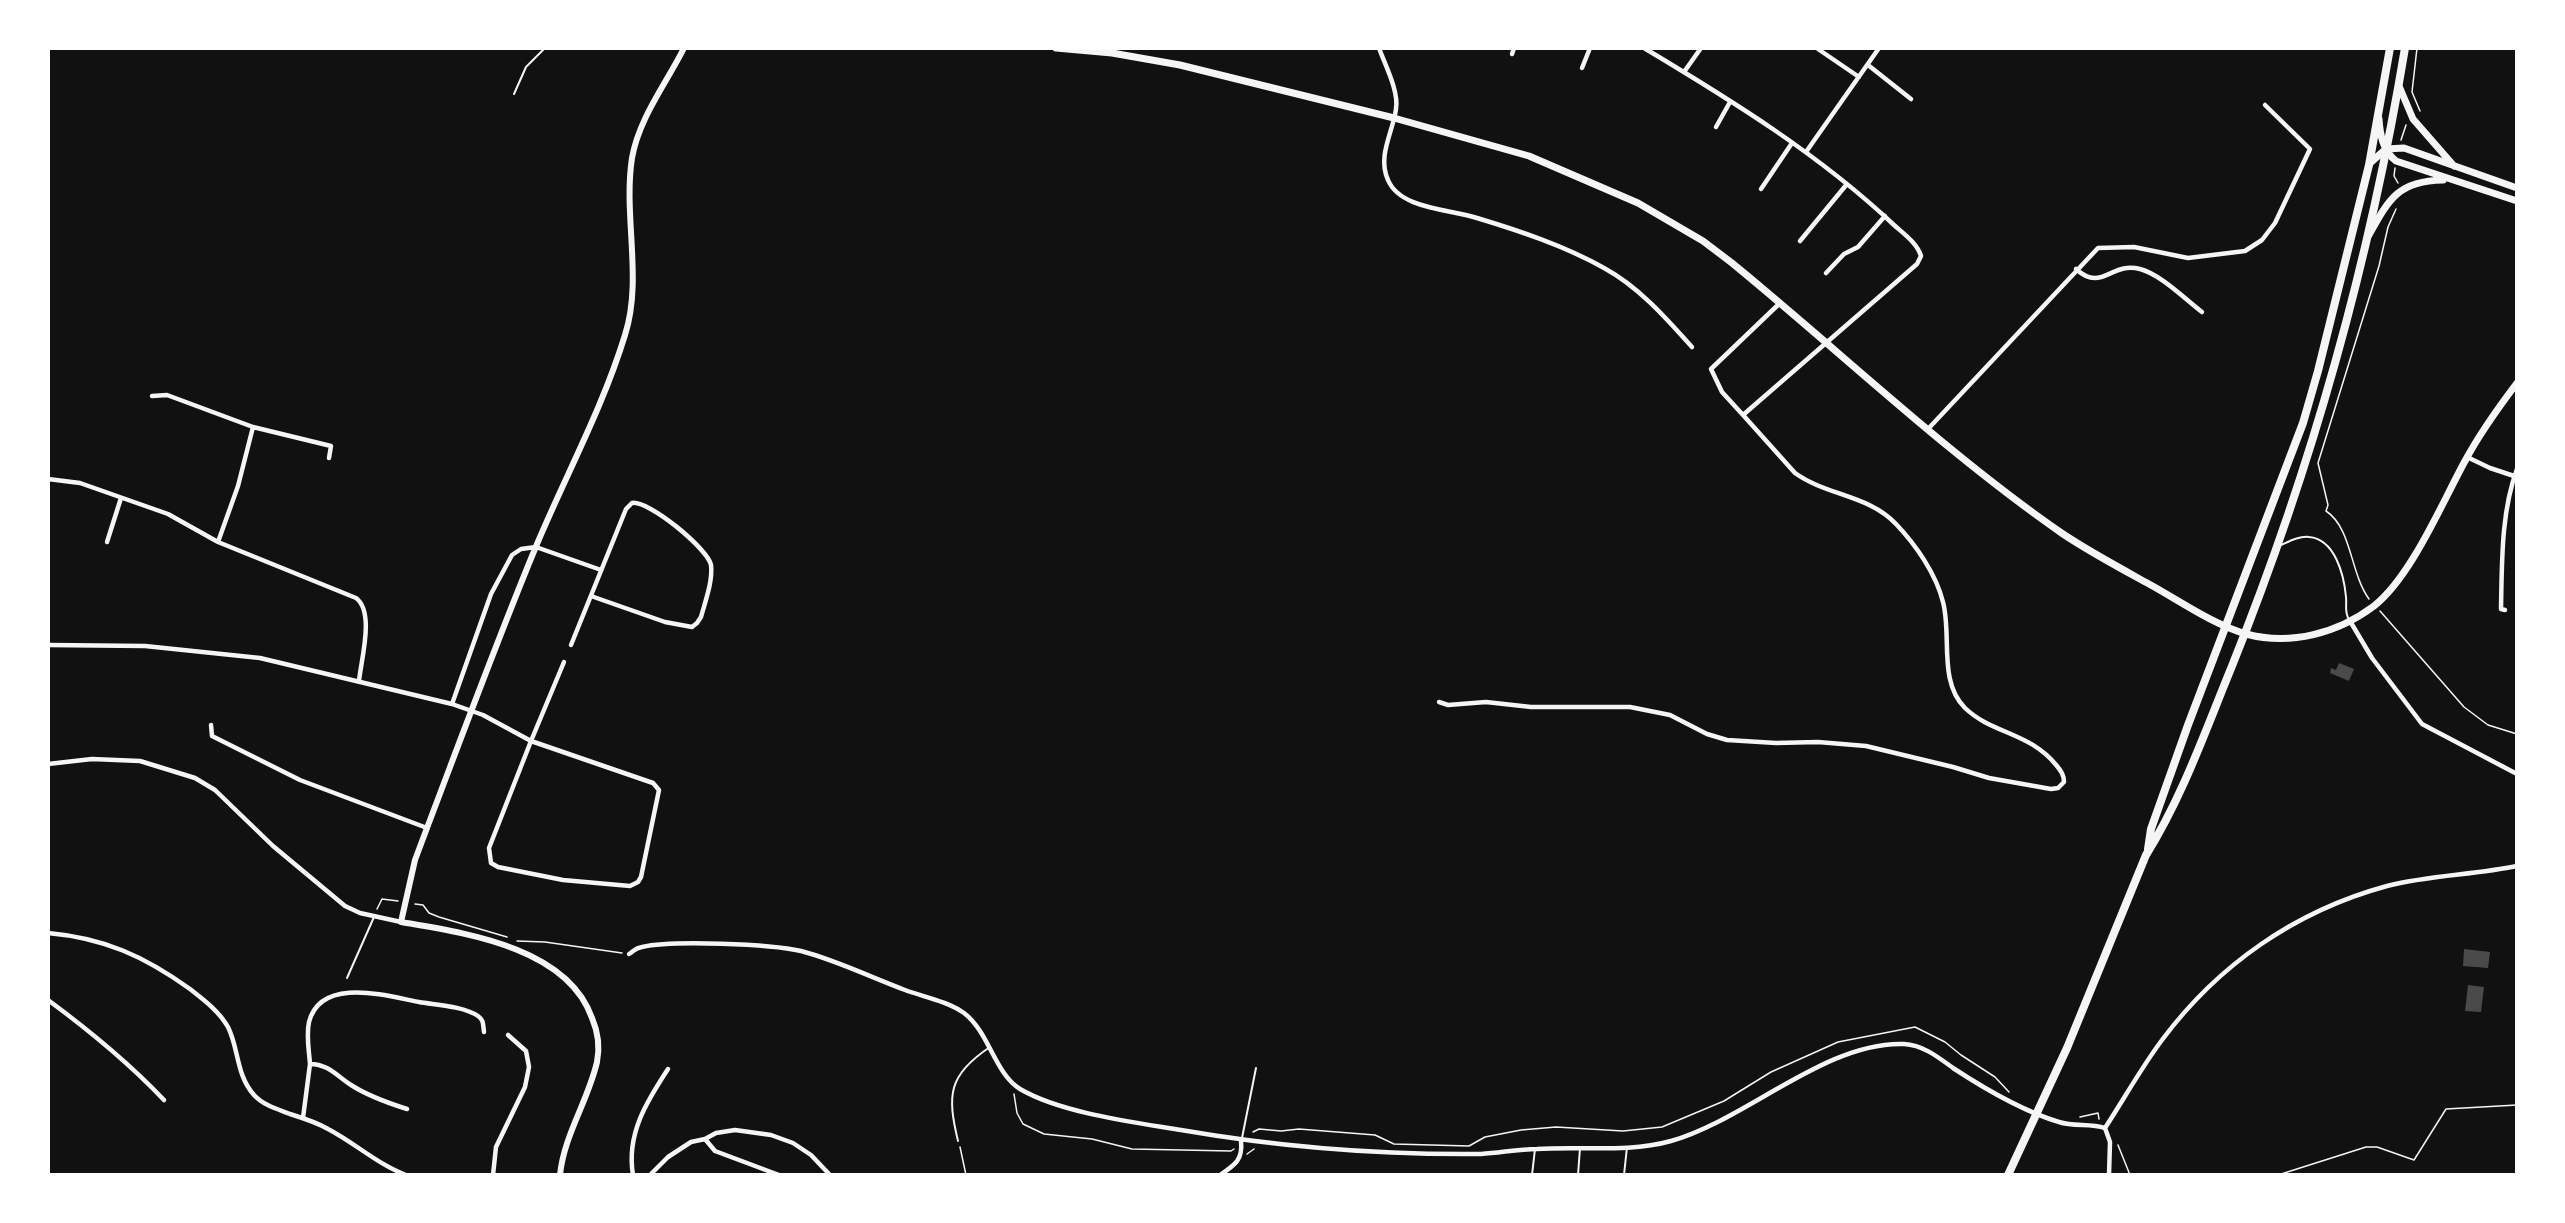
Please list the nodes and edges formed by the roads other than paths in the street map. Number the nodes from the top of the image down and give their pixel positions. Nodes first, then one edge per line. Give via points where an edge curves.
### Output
1 (545, 48) edge
2 (684, 48) edge
3 (1056, 48) edge
4 (1379, 48) edge
5 (1590, 48) edge
6 (1644, 48) edge
7 (1701, 48) edge
8 (1879, 48) edge
9 (2390, 48) edge
10 (2405, 48) edge
11 (1818, 49) edge
12 (1868, 65) junction
13 (1582, 68) dead end
14 (1684, 72) junction
15 (1859, 77) junction
16 (2399, 86) junction
17 (514, 94) dead end
18 (1911, 99) dead end
19 (1730, 102) junction
20 (2265, 105) dead end
21 (2379, 111) junction
22 (1394, 118) junction
23 (1716, 127) dead end
24 (1792, 143) junction
25 (2386, 149) junction
26 (1806, 152) junction
27 (2369, 165) junction
28 (2456, 168) junction
29 (2448, 180) junction
30 (1847, 184) junction
31 (2517, 188) edge
32 (1761, 189) dead end
33 (2517, 201) edge
34 (1885, 216) junction
35 (1800, 241) dead end
36 (2365, 243) junction
37 (2076, 269) junction
38 (1826, 273) dead end
39 (1780, 303) junction
40 (2202, 312) dead end
41 (1826, 343) junction
42 (1692, 347) dead end
43 (2517, 382) edge
44 (152, 396) dead end
45 (1743, 415) junction
46 (253, 427) junction
47 (1928, 429) junction
48 (329, 458) dead end
49 (2467, 458) junction
50 (2517, 469) edge
51 (2514, 476) junction
52 (48, 479) edge
53 (2515, 483) edge
54 (121, 498) junction
55 (107, 542) dead end
56 (218, 542) junction
57 (536, 547) junction
58 (2276, 547) junction
59 (601, 570) junction
60 (591, 596) junction
61 (2505, 610) dead end
62 (2350, 621) junction
63 (2226, 626) junction
64 (2246, 633) junction
65 (48, 645) edge
66 (571, 645) dead end
67 (564, 662) dead end
68 (358, 681) junction
69 (1439, 702) dead end
70 (452, 704) junction
71 (472, 711) junction
72 (212, 725) dead end
73 (531, 741) junction
74 (48, 764) edge
75 (2517, 766) edge
76 (2510, 768) junction
77 (2517, 774) edge
78 (426, 828) junction
79 (2146, 855) junction
80 (2517, 866) edge
81 (374, 917) junction
82 (401, 922) junction
83 (48, 933) edge
84 (629, 954) road end
85 (347, 978) dead end
86 (48, 1000) edge
87 (484, 1032) dead end
88 (508, 1035) dead end
89 (990, 1047) junction
90 (310, 1064) junction
91 (1256, 1068) dead end
92 (668, 1069) dead end
93 (164, 1100) dead end
94 (407, 1109) dead end
95 (303, 1118) junction
96 (2105, 1128) junction
97 (705, 1139) junction
98 (958, 1141) road end
99 (1241, 1141) junction
100 (1627, 1147) junction
101 (1580, 1148) junction
102 (1535, 1149) junction
103 (398, 1173) edge
104 (406, 1175) edge
105 (493, 1175) edge
106 (560, 1175) edge
107 (633, 1175) edge
108 (650, 1175) edge
109 (779, 1175) edge
110 (830, 1175) edge
111 (1220, 1175) edge
112 (1532, 1175) edge
113 (1578, 1175) edge
114 (1624, 1175) edge
115 (2008, 1175) edge
116 (2109, 1175) edge

1 - 17 lane via 526,67
2 - 57 street via 647,115 633,152 631,295 626,332
3 - 22 main road via 1180,64
4 - 22 street via 1396,97
5 - 13 street
6 - 14 street
7 - 14 street
8 - 12 street
9 - 21 highway
10 - 16 highway
11 - 15 street
12 - 15 street
12 - 18 street
14 - 19 street
15 - 26 street
16 - 25 highway
16 - 28 main road via 2413,119
19 - 23 street
19 - 24 street
20 - 37 street via 2310,149 2275,223 2254,247 2238,254 2188,258 2141,248 2105,246 2095,250
21 - 25 main road
21 - 27 highway
22 - 39 main road via 1529,156 1638,203 1703,241
22 - 42 street via 1384,163 1388,182 1402,198 1495,224 1605,268 1643,297
24 - 26 street
24 - 32 street
25 - 27 main road
25 - 28 main road via 2409,149
25 - 29 main road via 2397,161
25 - 36 highway
26 - 30 street
27 - 63 highway via 2303,423
28 - 31 main road
29 - 33 main road
29 - 36 main road via 2419,182 2401,189 2384,208
30 - 34 street
30 - 35 street
34 - 38 street via 1858,247 1844,254
34 - 41 street via 1918,248 1920,261
36 - 58 highway via 2317,424
37 - 40 street via 2085,278 2095,279 2126,268 2144,270
37 - 47 street
39 - 41 main road
39 - 45 street via 1711,369 1722,392
41 - 45 street
41 - 47 main road
43 - 49 main road
44 - 46 street via 167,395
45 - 69 street via 1803,479 1874,507 1897,525 1927,567 1943,602 1949,674 1959,701 1976,716 2039,747 2063,774 2064,782 2058,788 1989,778 1866,746 1727,740 1670,715 1630,707
46 - 48 street via 331,446
46 - 56 street
47 - 63 main road via 2065,535
49 - 51 street
49 - 62 main road via 2400,579 2374,606
50 - 51 street
51 - 53 street
52 - 54 street via 80,483
53 - 61 street via 2502,561 2501,609
54 - 55 street
54 - 56 street via 168,514
56 - 68 street via 359,600 367,620
57 - 59 street
57 - 70 street via 516,552 504,567
57 - 71 street
58 - 62 lane via 2310,537 2331,549 2341,575 2345,613
58 - 64 highway
59 - 60 street
59 - 60 street via 626,509 634,502 665,517 705,553 711,566 701,616 692,627 665,622
60 - 66 street
62 - 64 main road via 2330,631 2301,637
62 - 76 street via 2372,658 2422,724
63 - 64 main road
63 - 79 highway via 2151,829
64 - 79 highway via 2187,773
65 - 68 street via 145,646 244,656
67 - 73 street
68 - 70 street
70 - 71 street
71 - 73 street
71 - 78 street
72 - 78 street via 212,736 300,780
73 - 73 street via 489,848 489,861 498,867 563,880 636,884 641,877 659,793 657,786
74 - 81 street via 92,759 140,761 195,778 215,790 332,896
75 - 76 street
76 - 77 street
78 - 82 street
79 - 115 highway via 2098,975
80 - 96 street via 2380,888 2312,914 2260,944 2223,972 2162,1040
81 - 82 street
81 - 85 lane
82 - 106 street via 469,934 509,947 556,970 585,1002 597,1032 597,1062
83 - 95 street via 98,940 122,949 148,961 192,991 228,1026 239,1069 254,1094 266,1104
84 - 89 street via 638,947 693,944 803,952 955,1008 971,1020
86 - 93 street via 98,1037
87 - 90 street via 477,1015 461,1010 344,992 329,998 314,1012 308,1030
88 - 105 street via 526,1051 529,1067 525,1087 496,1147
89 - 98 lane via 962,1071 952,1090
89 - 99 street via 1014,1085 1042,1099 1139,1123
90 - 94 street via 326,1066 369,1095
90 - 95 street
91 - 99 lane
92 - 107 street via 643,1107 636,1127
95 - 103 street via 327,1128
96 - 100 street via 2050,1119 1980,1086 1920,1047 1902,1044 1886,1045 1820,1066 1704,1130 1665,1143
96 - 116 street via 2110,1142
97 - 108 street via 691,1142 668,1157
97 - 109 street via 715,1151
97 - 110 street via 735,1130 771,1135 812,1155
99 - 102 street via 1392,1152 1484,1154
99 - 111 street via 1238,1162
100 - 101 street
100 - 114 lane
101 - 102 street
101 - 113 lane
102 - 112 lane
103 - 104 street

